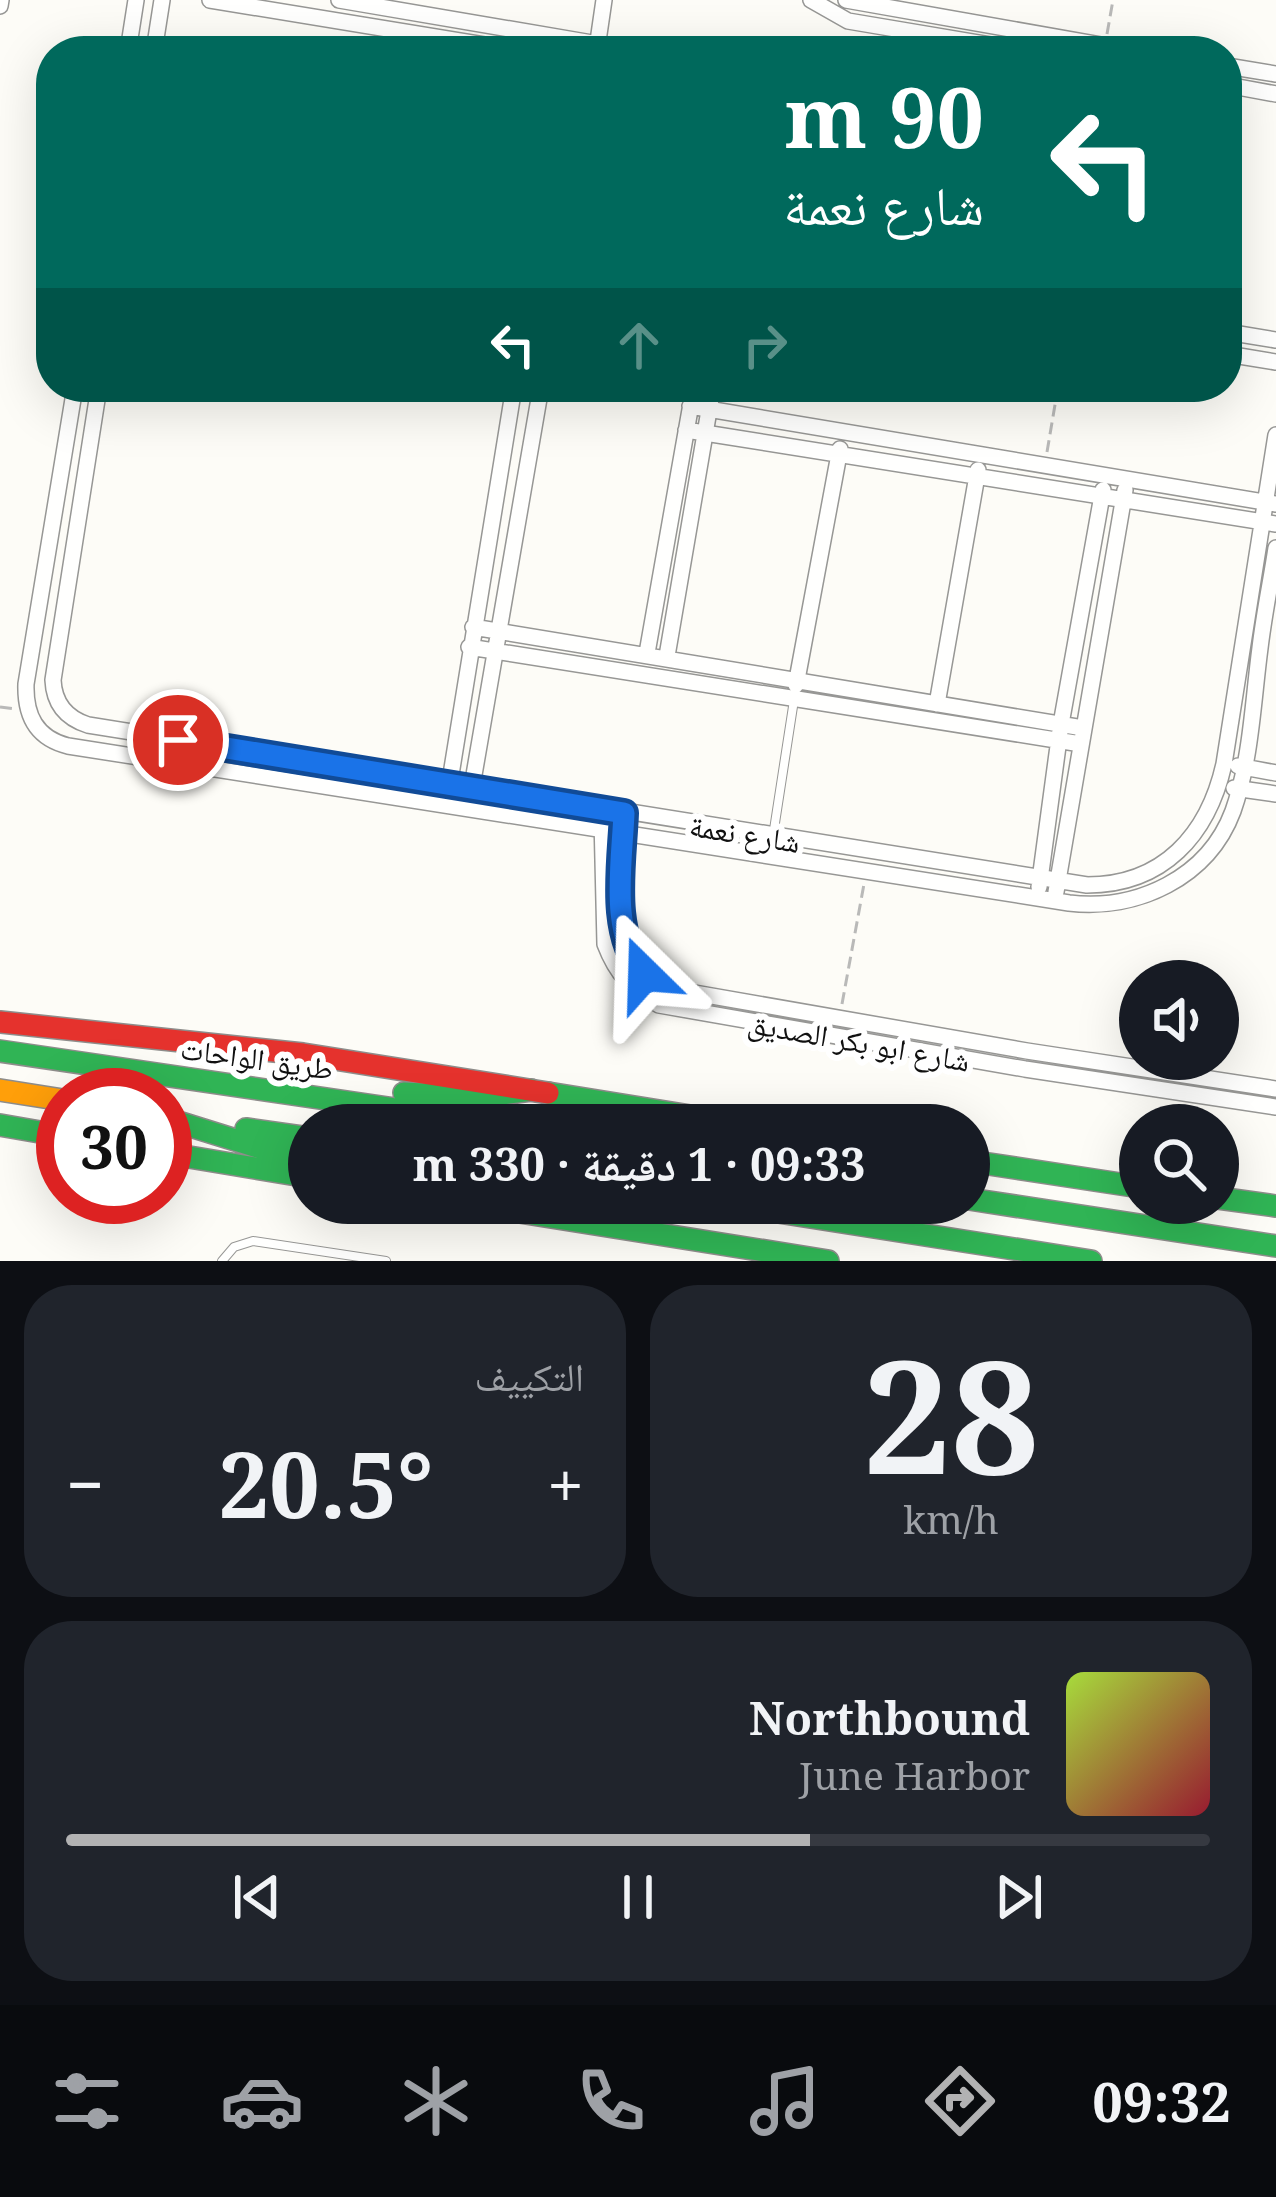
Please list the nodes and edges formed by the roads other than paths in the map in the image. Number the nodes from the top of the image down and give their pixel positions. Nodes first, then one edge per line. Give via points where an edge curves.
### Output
1 (136, 0) edge
2 (162, 0) edge
3 (210, 0) edge
4 (339, 0) edge
5 (604, 0) edge
6 (811, 0) edge
7 (846, 0) edge
8 (393, 6) edge
9 (130, 36) edge
10 (156, 36) edge
11 (430, 36) edge
12 (531, 36) edge
13 (599, 36) edge
14 (962, 36) edge
15 (994, 36) edge
16 (1242, 68) edge
17 (1276, 74) edge
18 (1242, 88) edge
19 (1276, 94) edge
20 (1242, 334) edge
21 (1276, 340) edge
22 (1242, 356) edge
23 (1276, 362) edge
24 (72, 402) edge
25 (97, 402) edge
26 (511, 402) edge
27 (539, 402) edge
28 (691, 402) edge
29 (710, 402) edge
30 (690, 406) junction
31 (709, 409) junction
32 (686, 430) junction
33 (843, 431) junction
34 (705, 433) junction
35 (1276, 435) edge
36 (839, 454) junction
37 (981, 454) junction
38 (977, 476) junction
39 (1105, 476) junction
40 (1127, 479) junction
41 (1102, 496) junction
42 (1124, 499) junction
43 (1271, 503) edge
44 (1269, 523) edge
45 (1276, 548) edge
46 (35, 626) junction
47 (472, 627) junction
48 (59, 631) junction
49 (501, 631) junction
50 (470, 647) junction
51 (497, 652) junction
52 (647, 653) junction
53 (668, 656) junction
54 (797, 680) junction
55 (794, 700) junction
56 (937, 704) junction
57 (1060, 732) junction
58 (1082, 736) junction
59 (1224, 764) junction
60 (1243, 767) junction
61 (1276, 773) edge
62 (449, 786) junction
63 (1220, 786) junction
64 (1239, 788) junction
65 (472, 789) junction
66 (1276, 794) edge
67 (446, 804) junction
68 (467, 807) junction
69 (602, 819) junction
70 (623, 822) junction
71 (773, 837) junction
72 (1040, 880) junction
73 (1058, 882) junction
74 (1037, 898) junction
75 (1055, 901) junction
76 (0, 1022) edge
77 (0, 1051) edge
78 (1276, 1089) edge
79 (0, 1090) edge
80 (531, 1090) junction
81 (294, 1093) junction
82 (36, 1096) edge
83 (366, 1104) edge
84 (617, 1104) edge
85 (1276, 1107) edge
86 (192, 1121) edge
87 (0, 1125) edge
88 (192, 1126) edge
89 (36, 1131) edge
90 (288, 1135) edge
91 (288, 1156) edge
92 (192, 1158) edge
93 (990, 1164) edge
94 (288, 1174) edge
95 (1119, 1184) edge
96 (1239, 1201) edge
97 (990, 1202) edge
98 (1276, 1206) edge
99 (579, 1224) edge
100 (856, 1224) edge
101 (1276, 1246) edge
102 (783, 1258) edge
103 (364, 1259) edge
104 (222, 1261) edge
105 (386, 1261) edge
106 (828, 1261) edge
107 (1091, 1261) edge

1 - 9 street
2 - 10 street
3 - 11 street
4 - 8 street
5 - 13 street
6 - 14 street via 848,21
7 - 15 street
8 - 12 street
16 - 17 street
18 - 19 street
20 - 21 street
22 - 23 street
24 - 46 street, شارع نعمة
25 - 48 street, شارع نعمة
26 - 47 street
27 - 49 street
28 - 30 street
29 - 31 street
30 - 31 street
30 - 32 street
31 - 33 street
31 - 34 street
32 - 34 street
32 - 52 street
33 - 36 street
33 - 37 street
34 - 36 street
34 - 53 street
35 - 43 street, شارع نعمة
36 - 38 street
36 - 54 street
37 - 38 street
37 - 39 street
38 - 41 street
38 - 56 street
39 - 40 street
39 - 41 street
40 - 42 street
40 - 43 street
41 - 42 street
41 - 57 street
42 - 44 street
42 - 58 street
43 - 44 street, شارع نعمة
44 - 59 street, شارع نعمة
45 - 60 street, شارع نعمة
46 - 48 street
46 - 67 street, شارع نعمة via 27,711 58,744
47 - 49 street
47 - 50 street
48 - 62 street, شارع نعمة via 54,695 80,722
49 - 51 street
49 - 52 street
50 - 51 street
50 - 62 street
51 - 55 street
51 - 65 street
52 - 53 street
53 - 54 street
54 - 55 street
54 - 56 street
55 - 57 street
55 - 71 lane
56 - 57 street
57 - 58 street
57 - 72 street
58 - 73 street
59 - 60 street
59 - 63 street, شارع نعمة
60 - 61 street
60 - 64 street, شارع نعمة
62 - 65 street, شارع نعمة
62 - 67 street
63 - 64 street
63 - 73 street, شارع نعمة via 1192,838 1158,868 1117,884
64 - 66 street
64 - 75 street, شارع نعمة via 1212,847 1175,881 1116,904
65 - 68 street
65 - 69 street, شارع نعمة
67 - 68 street, شارع نعمة
68 - 69 street, شارع نعمة
69 - 70 street, شارع نعمة
69 - 85 street, شارع ابو بكر الصديق via 605,944 620,974 659,1005
70 - 71 street, شارع نعمة
70 - 74 street, شارع نعمة
70 - 78 street, شارع ابو بكر الصديق via 624,939 644,974 679,992
71 - 72 street, شارع نعمة
72 - 73 street, شارع نعمة
72 - 74 street
73 - 75 street
74 - 75 street, شارع نعمة
76 - 80 main road via 303,1054
77 - 81 main road, طريق الواحات
79 - 82 main road
80 - 81 main road via 479,1097
80 - 84 main road
81 - 83 main road, طريق الواحات
86 - 90 main road
87 - 89 main road
88 - 91 main road
92 - 94 main road
93 - 95 main road
96 - 98 main road
97 - 101 main road
99 - 102 main road
100 - 107 main road
102 - 106 main road
103 - 104 lane via 253,1241
103 - 105 lane

